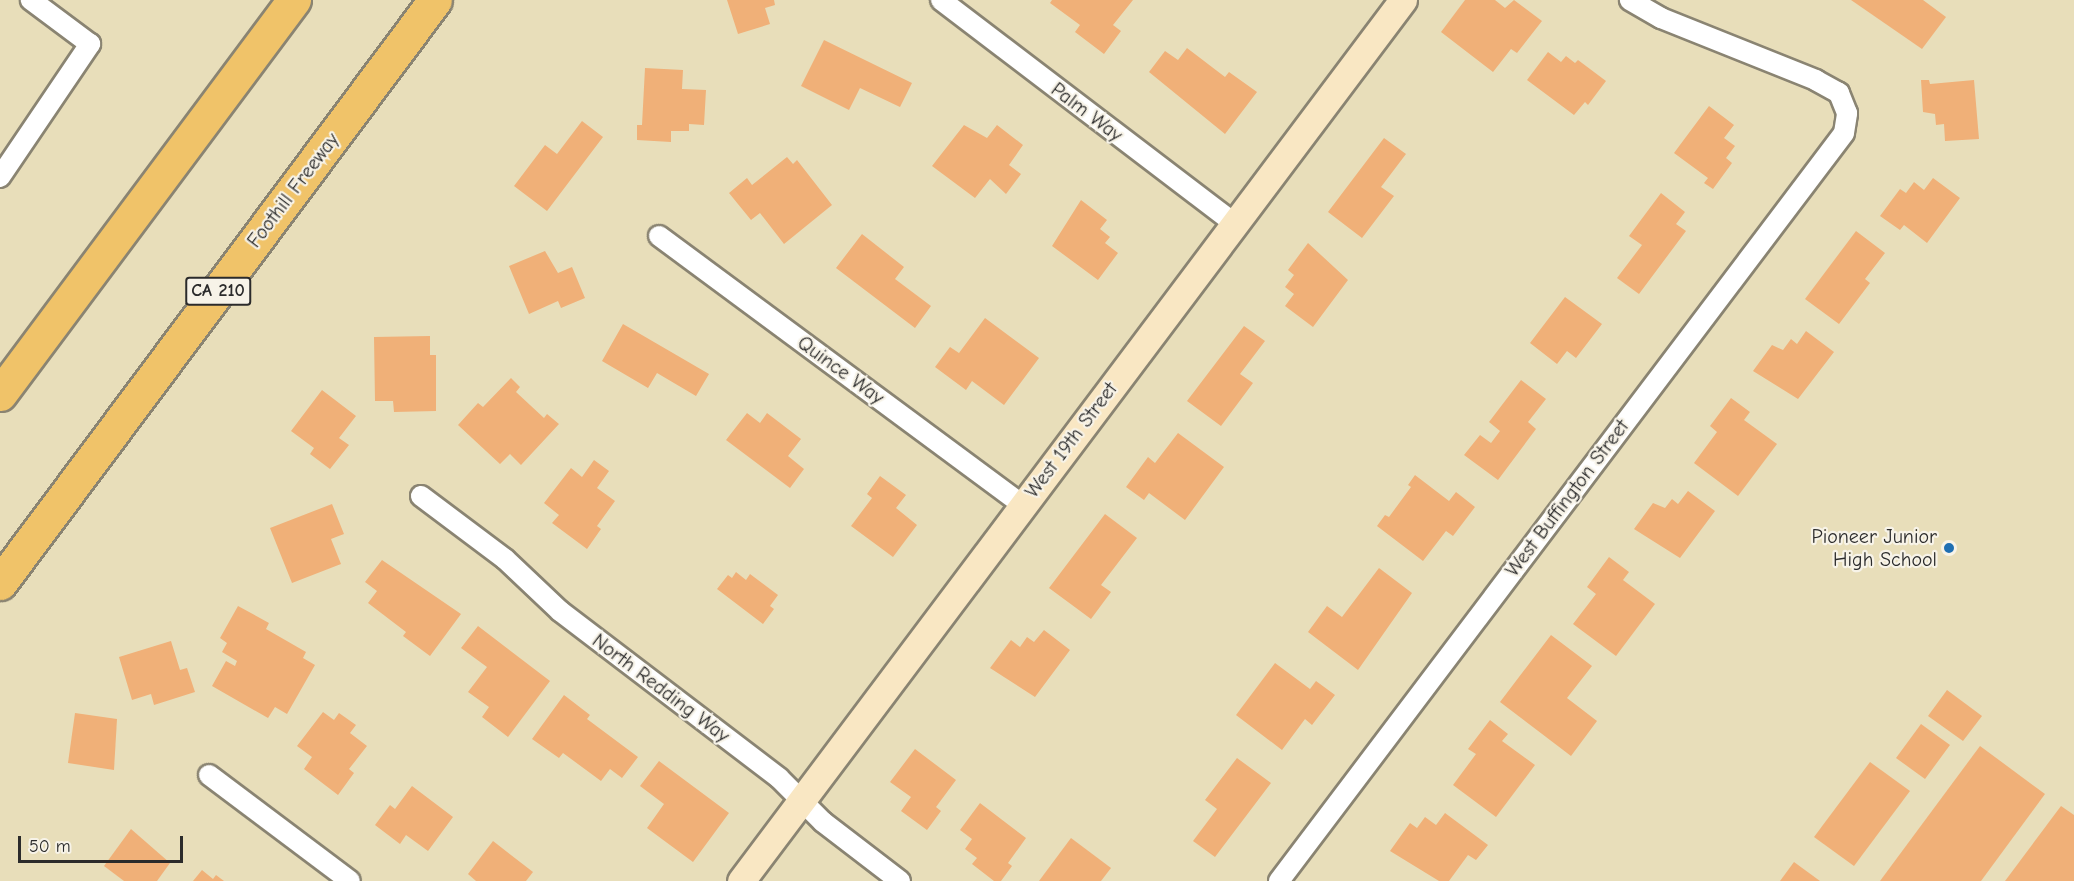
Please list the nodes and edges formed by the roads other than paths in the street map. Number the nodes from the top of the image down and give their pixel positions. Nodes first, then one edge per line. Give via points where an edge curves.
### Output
1 (31, 0) edge
2 (294, 0) edge
3 (435, 0) edge
4 (940, 0) edge
5 (1403, 0) edge
6 (1630, 0) edge
7 (0, 177) edge
8 (1234, 223) junction
9 (659, 236) dead end
10 (0, 394) edge
11 (422, 496) dead end
12 (1022, 505) junction
13 (0, 583) edge
14 (210, 776) dead end
15 (802, 799) junction
16 (350, 881) edge
17 (741, 881) edge
18 (900, 881) edge
19 (1279, 881) edge

1 - 7 street via 90,44
2 - 10 highway
3 - 13 highway, Foothill Freeway / CA 210
4 - 8 street, Palm Way
5 - 8 main road, West 19th Street
6 - 19 street, West Buffington Street via 1661,18 1816,80 1839,93 1847,113 1844,133
8 - 12 main road, West 19th Street
9 - 12 street, Quince Way
11 - 15 street, North Redding Way via 505,559 560,611
12 - 15 main road, West 19th Street
14 - 16 street
15 - 17 main road, West 19th Street
15 - 18 street, North Redding Way via 834,831

